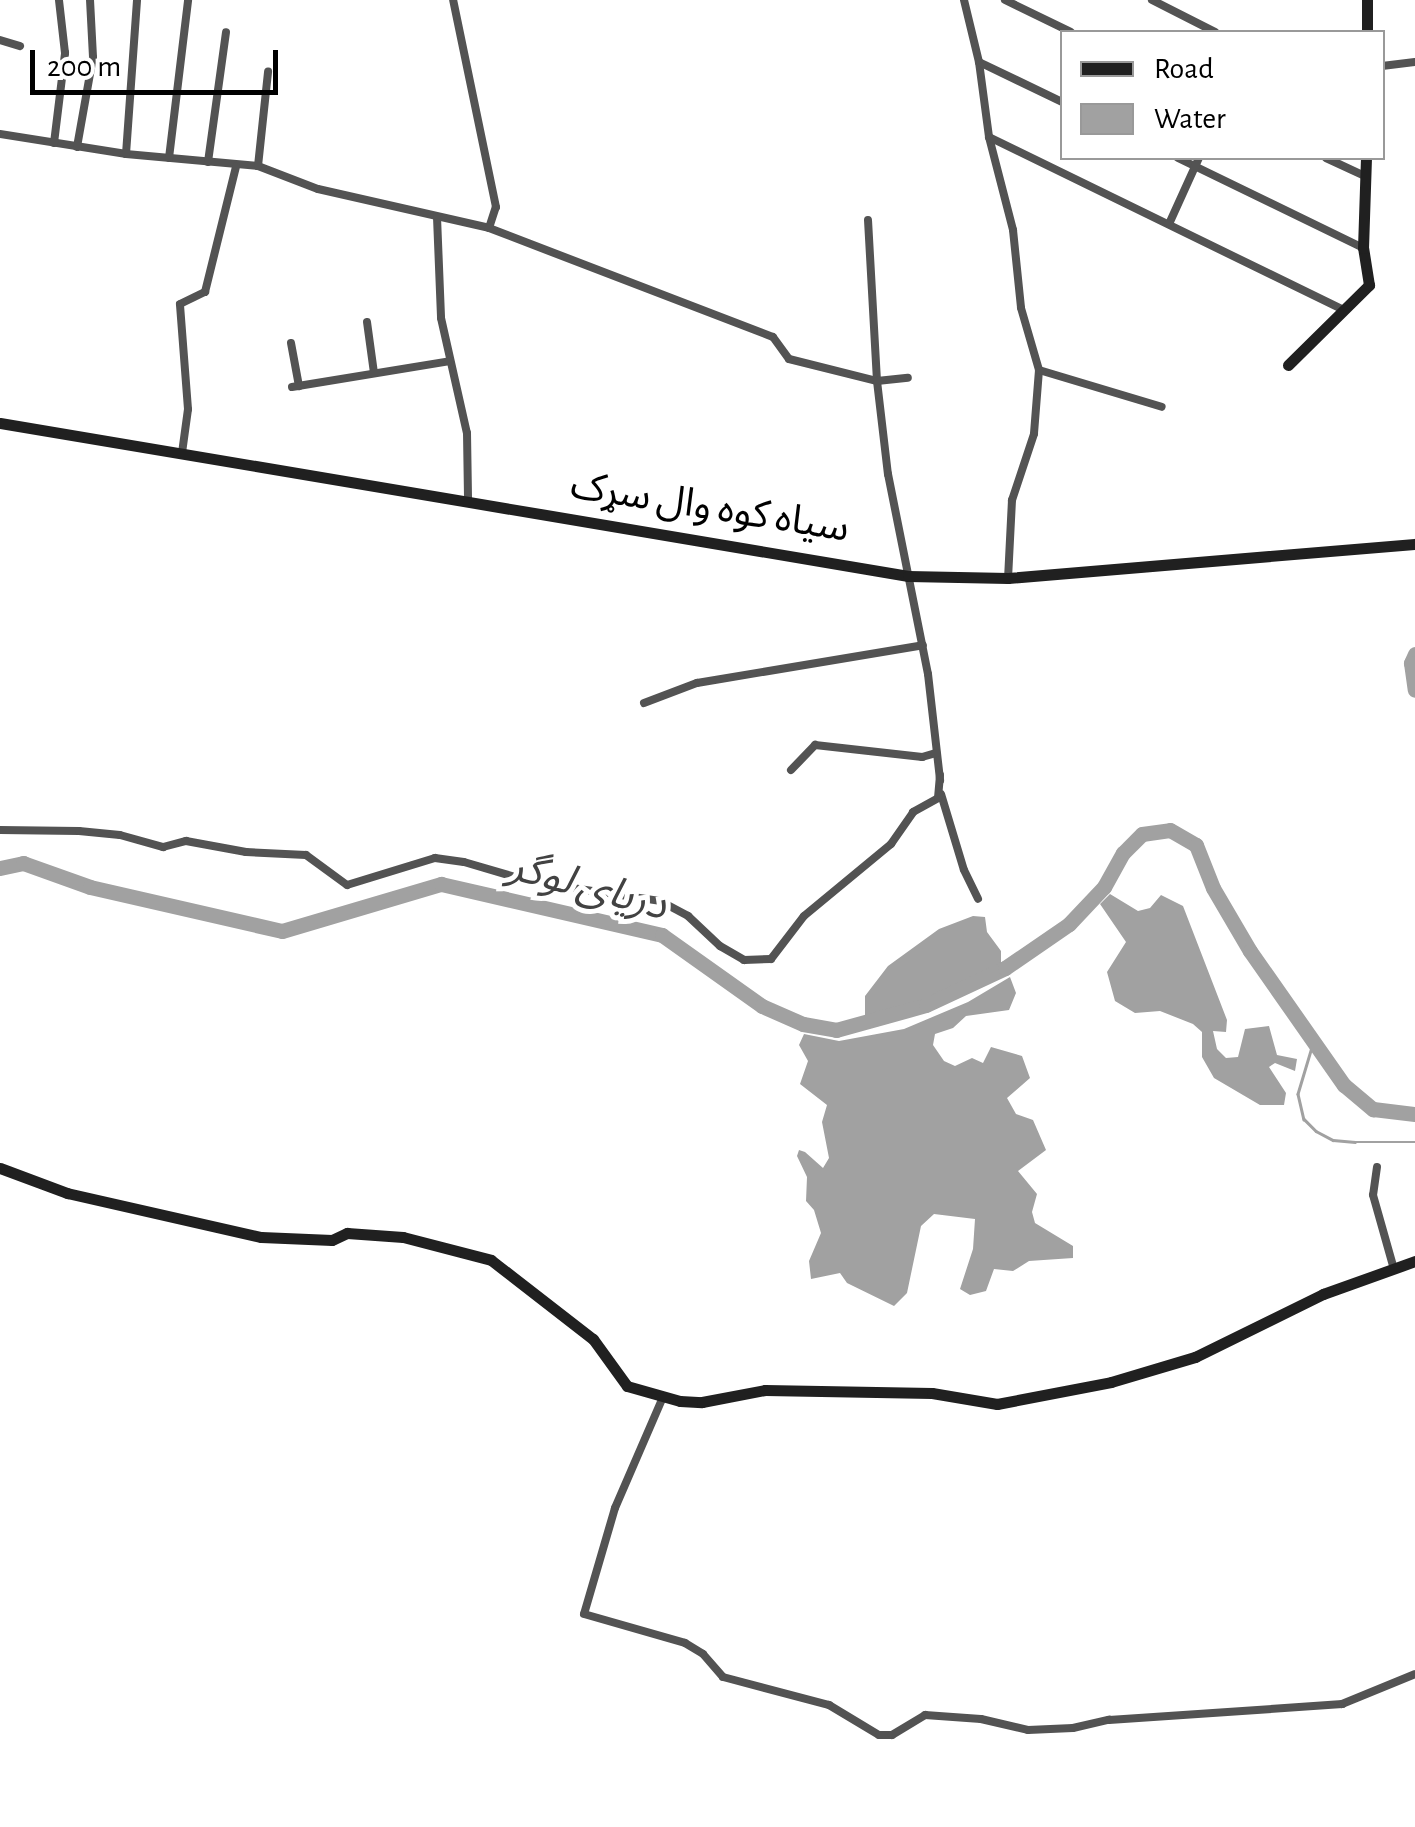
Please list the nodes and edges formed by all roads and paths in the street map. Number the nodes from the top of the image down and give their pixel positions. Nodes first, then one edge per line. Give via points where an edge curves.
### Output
1 (59, 0) edge
2 (90, 0) edge
3 (137, 0) edge
4 (188, 0) edge
5 (452, 0) edge
6 (964, 0) edge
7 (1005, 0) edge
8 (1152, 0) edge
9 (1367, 0) edge
10 (1067, 30) edge
11 (1212, 30) edge
12 (1366, 30) edge
13 (226, 32) dead end
14 (0, 40) edge
15 (20, 46) dead end
16 (979, 62) junction
17 (1415, 62) edge
18 (1385, 66) edge
19 (268, 72) dead end
20 (1060, 101) edge
21 (0, 134) edge
22 (989, 137) junction
23 (54, 142) junction
24 (77, 147) junction
25 (126, 154) junction
26 (169, 158) junction
27 (1330, 160) edge
28 (1366, 160) edge
29 (208, 162) junction
30 (1197, 162) edge
31 (258, 166) junction
32 (236, 167) junction
33 (1365, 176) junction
34 (437, 216) junction
35 (868, 220) dead end
36 (1169, 224) junction
37 (489, 228) junction
38 (1364, 248) junction
39 (1344, 310) junction
40 (367, 322) dead end
41 (291, 343) dead end
42 (450, 360) junction
43 (1288, 365) dead end
44 (1039, 370) junction
45 (374, 372) junction
46 (908, 378) dead end
47 (877, 381) junction
48 (1162, 407) dead end
49 (0, 423) edge
50 (182, 453) junction
51 (468, 498) junction
52 (1415, 544) edge
53 (908, 576) junction
54 (1008, 578) junction
55 (923, 645) junction
56 (644, 703) dead end
57 (936, 753) junction
58 (792, 770) dead end
59 (940, 776) junction
60 (0, 830) edge
61 (978, 899) dead end
62 (1377, 1167) dead end
63 (0, 1168) edge
64 (1415, 1261) edge
65 (1394, 1269) junction
66 (663, 1397) junction
67 (1415, 1674) edge

1 - 23 street via 64,53
2 - 24 street via 93,57
3 - 25 street
4 - 26 street
5 - 37 street via 496,208
6 - 16 street
7 - 10 street
8 - 11 street
9 - 12 street
13 - 29 street
14 - 15 street
16 - 20 street
16 - 22 street
17 - 18 street
19 - 31 street
21 - 23 street
22 - 36 street
22 - 44 street
23 - 24 street
24 - 25 street
25 - 26 street
26 - 29 street
27 - 33 street
28 - 33 street
29 - 32 street
30 - 36 street
30 - 38 street
31 - 32 street
31 - 34 street via 318,189
32 - 50 street via 205,292 180,304 188,409
33 - 38 street
34 - 37 street
34 - 42 street
35 - 47 street
36 - 39 street
37 - 47 street via 773,336 788,359
38 - 39 street via 1370,285
39 - 43 street
40 - 45 street
41 - 45 street via 296,387
42 - 45 street
42 - 51 street via 467,433
44 - 48 street
44 - 54 street via 1034,434 1012,500
46 - 47 street
47 - 53 street
49 - 50 street, سیاه کوه وال سړک
50 - 51 street, سیاه کوه وال سړک
51 - 53 street, سیاه کوه وال سړک
52 - 54 street, سیاه کوه وال سړک
53 - 54 street, سیاه کوه وال سړک
53 - 55 street
55 - 56 street via 697,684
55 - 57 street
57 - 58 street via 815,745
57 - 59 street
59 - 60 street via 938,798 912,812 891,844 804,916 771,960 744,960 660,901 532,882 464,862 435,858 347,885 306,855 186,841 163,847 78,831
59 - 61 street
62 - 65 street via 1373,1195
63 - 66 street via 67,1193 261,1237 416,1238 491,1260 593,1339 627,1386
64 - 65 street
65 - 66 street via 1323,1294 1195,1357 997,1404 932,1393 765,1390 702,1402
66 - 67 street via 615,1508 584,1614 684,1643 723,1677 830,1705 878,1736 925,1715 1028,1730 1342,1704

